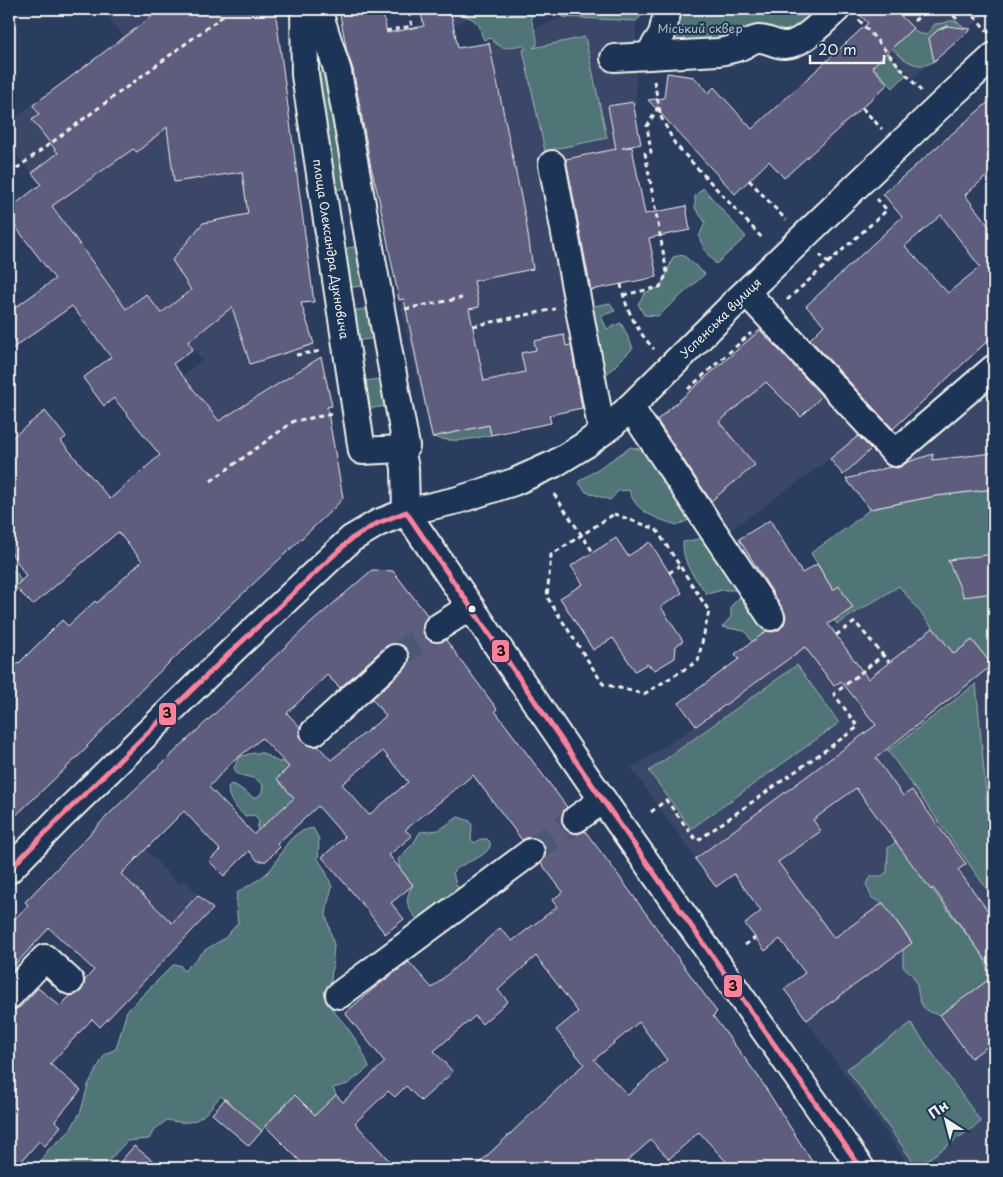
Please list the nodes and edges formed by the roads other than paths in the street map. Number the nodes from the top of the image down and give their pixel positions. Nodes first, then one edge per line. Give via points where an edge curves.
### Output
1 (304, 9) edge
2 (318, 9) edge
3 (668, 9) edge
4 (845, 12) edge
5 (994, 47) edge
6 (659, 55) junction
7 (614, 58) dead end
8 (552, 164) dead end
9 (746, 292) junction
10 (994, 368) edge
11 (636, 401) junction
12 (602, 432) junction
13 (401, 449) junction
14 (406, 512) junction
15 (470, 607) junction
16 (771, 617) dead end
17 (437, 628) tunnel mouth
18 (396, 658) tunnel mouth
19 (314, 732) dead end
20 (603, 800) junction
21 (576, 819) tunnel mouth
22 (532, 852) tunnel mouth
23 (9, 870) edge
24 (70, 981) dead end
25 (339, 995) dead end
26 (9, 996) edge
27 (861, 1168) edge

1 - 13 street, площа Олександра Духновича via 305,75 362,451
2 - 13 street via 338,72 406,446
3 - 6 street
4 - 6 street via 795,44 776,44 761,39 718,52
5 - 9 street, Успенська вулиця via 940,106
6 - 7 street
8 - 12 street
9 - 10 street via 894,453
9 - 11 street, Успенська вулиця
11 - 12 street, Успенська вулиця
11 - 16 street
12 - 14 street, Успенська вулиця via 554,464 514,482
13 - 14 street
14 - 15 street
14 - 23 street, Успенська вулиця via 351,539
15 - 17 street
15 - 20 street
18 - 19 street
20 - 21 street
20 - 27 street
22 - 25 street
24 - 26 street via 45,958

